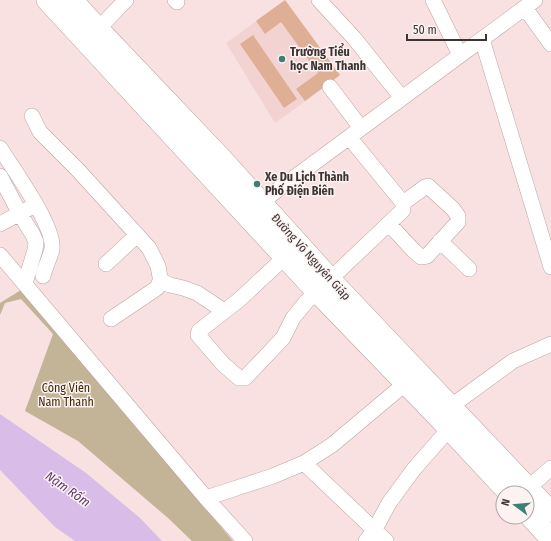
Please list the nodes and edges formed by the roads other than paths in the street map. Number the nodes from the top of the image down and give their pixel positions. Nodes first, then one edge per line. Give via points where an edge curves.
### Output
1 (47, 0) edge
2 (72, 0) edge
3 (126, 0) edge
4 (318, 0) edge
5 (433, 0) edge
6 (530, 4) edge
7 (98, 29) junction
8 (482, 39) junction
9 (551, 44) edge
10 (460, 55) junction
11 (330, 87) dead end
12 (402, 98) junction
13 (32, 116) dead end
14 (361, 128) junction
15 (349, 137) junction
16 (0, 148) edge
17 (0, 176) edge
18 (261, 202) junction
19 (403, 203) junction
20 (28, 209) junction
21 (245, 214) junction
22 (0, 224) edge
23 (389, 224) junction
24 (137, 235) junction
25 (440, 242) junction
26 (0, 254) edge
27 (285, 257) junction
28 (106, 264) dead end
29 (551, 267) edge
30 (469, 269) dead end
31 (43, 276) dead end
32 (161, 280) junction
33 (25, 283) junction
34 (324, 286) junction
35 (224, 311) junction
36 (111, 319) dead end
37 (551, 344) edge
38 (406, 383) junction
39 (446, 417) junction
40 (304, 464) junction
41 (551, 468) edge
42 (513, 485) edge
43 (526, 485) edge
44 (206, 498) junction
45 (535, 501) edge
46 (551, 512) edge
47 (535, 522) edge
48 (370, 536) edge
49 (551, 539) edge
50 (245, 541) edge
51 (386, 541) edge

1 - 21 highway, Đường Võ Nguyên Giáp
2 - 7 highway, Đường Võ Nguyên Giáp
3 - 7 street
4 - 12 street via 354,38
5 - 10 street
6 - 8 street
6 - 9 street
7 - 18 highway, Đường Võ Nguyên Giáp
8 - 10 street
8 - 29 street
10 - 12 street
11 - 14 street
12 - 14 street
13 - 24 street via 40,132
14 - 15 street
15 - 18 street
15 - 19 street
16 - 20 street
17 - 20 street
18 - 21 street
18 - 34 highway, Đường Võ Nguyên Giáp
19 - 23 street via 402,210
19 - 25 street via 428,186 453,209 458,216 458,222
20 - 22 street
20 - 31 street via 50,232 52,249
20 - 33 street via 36,242
21 - 27 highway, Đường Võ Nguyên Giáp
23 - 25 street via 421,256 426,256
23 - 34 street
24 - 28 street
24 - 32 street via 149,248 158,266
25 - 30 street
26 - 33 street
27 - 34 highway, Đường Võ Nguyên Giáp
27 - 35 street
32 - 35 street via 170,286 197,293
32 - 36 street via 157,288
33 - 44 street
34 - 35 street via 293,318 283,338 245,378 239,378 223,364 198,335 202,328
34 - 38 highway, Đường Võ Nguyên Giáp
34 - 39 highway, Đường Võ Nguyên Giáp
37 - 39 street via 513,361
38 - 39 highway, Đường Võ Nguyên Giáp
38 - 40 street via 332,445
39 - 42 highway, Đường Võ Nguyên Giáp
39 - 48 street
40 - 44 street
40 - 48 street
41 - 43 street
44 - 50 street
45 - 46 highway, Đường Võ Nguyên Giáp
47 - 49 highway
48 - 51 street

